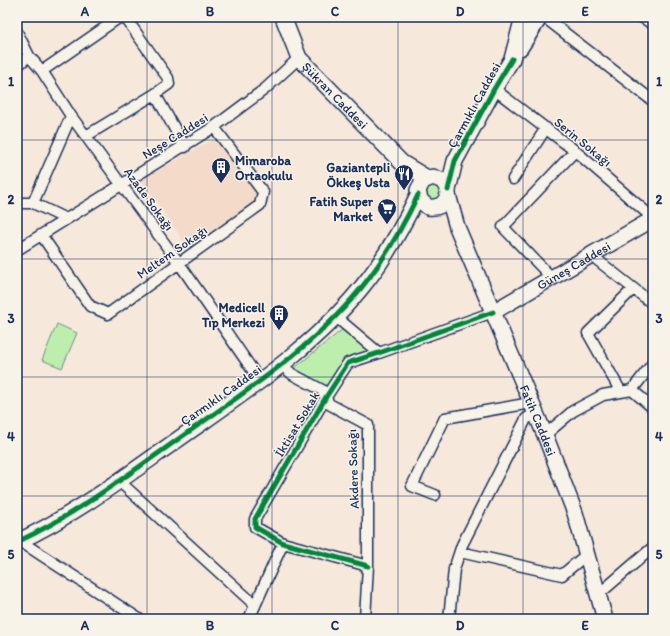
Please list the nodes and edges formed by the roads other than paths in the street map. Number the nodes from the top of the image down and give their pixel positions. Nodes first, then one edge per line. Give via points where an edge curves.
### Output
1 (120, 17) edge
2 (125, 17) edge
3 (283, 17) edge
4 (523, 17) edge
5 (540, 17) edge
6 (544, 17) edge
7 (641, 17) edge
8 (653, 24) edge
9 (17, 32) edge
10 (29, 56) junction
11 (300, 58) junction
12 (512, 59) junction
13 (17, 66) edge
14 (42, 71) junction
15 (494, 89) junction
16 (155, 94) junction
17 (653, 101) edge
18 (71, 116) junction
19 (214, 127) junction
20 (546, 128) junction
21 (86, 136) junction
22 (185, 146) junction
23 (576, 151) junction
24 (455, 161) junction
25 (402, 163) junction
26 (430, 178) junction
27 (513, 179) dead end
28 (122, 184) junction
29 (448, 192) junction
30 (418, 193) junction
31 (17, 203) edge
32 (33, 203) junction
33 (430, 207) junction
34 (66, 219) junction
35 (653, 219) edge
36 (402, 227) junction
37 (457, 227) junction
38 (42, 236) junction
39 (17, 250) edge
40 (591, 255) junction
41 (179, 263) junction
42 (552, 278) junction
43 (633, 289) junction
44 (653, 304) edge
45 (493, 312) junction
46 (336, 317) junction
47 (379, 353) junction
48 (653, 363) edge
49 (282, 365) junction
50 (260, 381) junction
51 (632, 390) junction
52 (621, 392) junction
53 (326, 397) junction
54 (533, 408) junction
55 (653, 408) edge
56 (544, 435) junction
57 (119, 481) junction
58 (435, 496) dead end
59 (18, 539) edge
60 (283, 543) junction
61 (653, 550) edge
62 (460, 552) junction
63 (587, 554) junction
64 (368, 566) junction
65 (599, 594) junction
66 (255, 605) junction
67 (139, 619) edge
68 (249, 619) edge
69 (365, 619) edge
70 (449, 619) edge
71 (605, 619) edge

1 - 14 street
2 - 16 street via 168,78 169,84
3 - 11 main road, Şükran Caddesi
4 - 12 main road, Çarmıklı Caddesi
5 - 12 main road
6 - 17 street
7 - 8 street
9 - 10 street, Azade Sokağı
10 - 13 street
10 - 14 street, Azade Sokağı
11 - 19 street, Neşe Caddesi via 265,89
11 - 25 main road, Şükran Caddesi
12 - 15 main road, Çarmıklı Caddesi
14 - 18 street, Azade Sokağı
15 - 20 street, Serin Sokağı
15 - 24 main road, Çarmıklı Caddesi
16 - 21 street
16 - 22 street
18 - 21 street, Azade Sokağı
18 - 32 street
19 - 22 street, Neşe Caddesi
19 - 41 street, Meltem Sokağı via 262,192 260,205
20 - 23 street, Serin Sokağı
20 - 27 street
21 - 28 street, Azade Sokağı
22 - 28 street, Neşe Caddesi
23 - 35 street, Serin Sokağı
23 - 42 street via 503,227
24 - 26 main road
24 - 29 main road
25 - 26 main road
25 - 30 main road
26 - 29 main road via 443,181
26 - 30 main road via 420,185
28 - 34 street, Neşe Caddesi
28 - 41 street, Azade Sokağı
29 - 33 main road via 443,204
29 - 37 main road, Fatih Caddesi
30 - 33 main road via 420,200
30 - 36 main road
31 - 32 street
32 - 34 street
33 - 36 main road
33 - 37 main road
34 - 38 street, Neşe Caddesi
35 - 40 main road, Güneş Caddesi
36 - 46 main road, Çarmıklı Caddesi via 369,278
37 - 45 main road, Fatih Caddesi
38 - 39 street, Neşe Caddesi
38 - 41 street, Meltem Sokağı via 90,306 108,314
40 - 42 main road, Güneş Caddesi
40 - 43 street
41 - 50 street, Azade Sokağı
42 - 45 main road, Güneş Caddesi
43 - 44 street
43 - 52 street via 588,332
45 - 47 street, İktisat Sokak
45 - 54 main road, Fatih Caddesi
46 - 47 street
46 - 49 main road, Çarmıklı Caddesi
47 - 53 street, İktisat Sokak via 348,363
48 - 51 street
49 - 50 main road, Çarmıklı Caddesi
49 - 53 street, Akdere Sokağı via 292,374 322,390
50 - 57 main road, Çarmıklı Caddesi
51 - 52 street
51 - 55 street
52 - 56 street via 603,395 573,411
53 - 60 street, İktisat Sokak via 254,519 255,527
53 - 64 street, Akdere Sokağı via 329,404 368,425
54 - 56 main road, Fatih Caddesi
54 - 58 street via 445,418 412,486
54 - 62 street
56 - 63 main road, Fatih Caddesi via 575,513
57 - 59 main road, Çarmıklı Caddesi via 104,492
57 - 66 street
59 - 67 street
60 - 64 street, İktisat Sokak
60 - 66 street
61 - 65 street via 650,549
62 - 63 street via 562,575
62 - 70 street via 454,569
63 - 65 main road, Fatih Caddesi
64 - 69 street, Akdere Sokağı
65 - 71 main road, Fatih Caddesi
66 - 68 street

